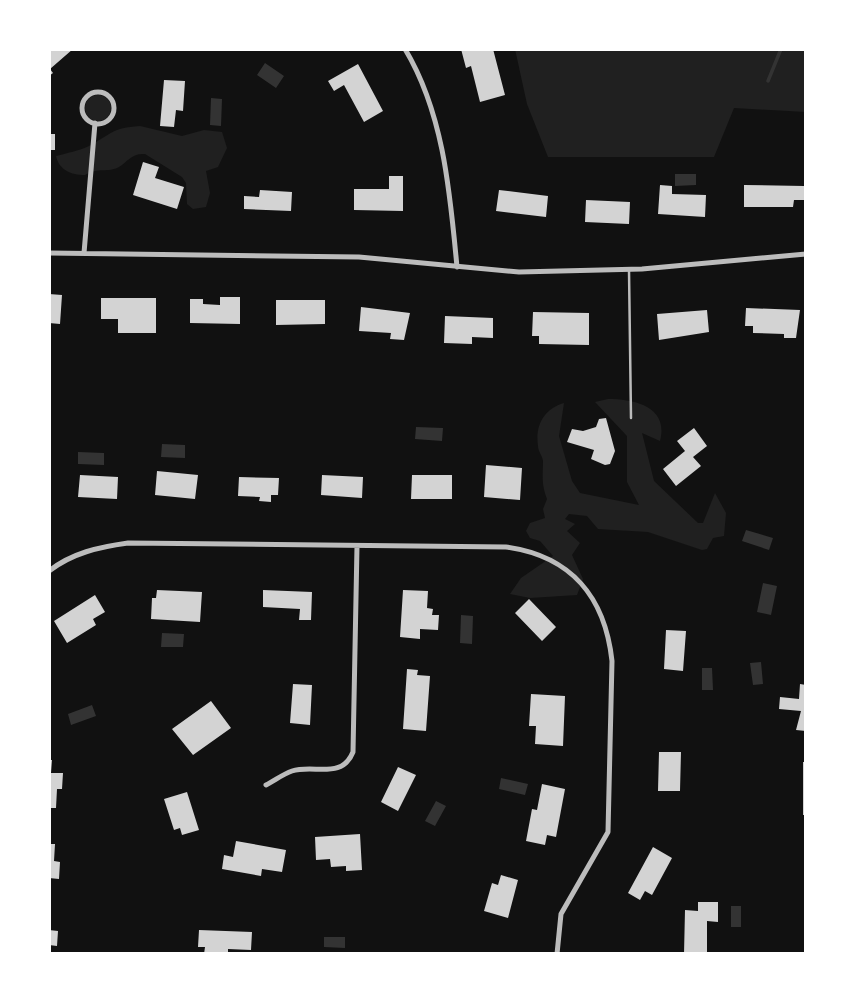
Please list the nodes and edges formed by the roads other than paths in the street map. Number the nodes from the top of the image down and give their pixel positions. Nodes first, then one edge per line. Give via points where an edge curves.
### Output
1 (405, 49) edge
2 (95, 123) junction
3 (49, 253) edge
4 (85, 253) junction
5 (806, 254) edge
6 (457, 267) junction
7 (629, 270) junction
8 (631, 418) dead end
9 (357, 546) junction
10 (49, 570) edge
11 (266, 785) dead end
12 (557, 954) edge

1 - 6 street via 436,125 451,200
2 - 2 street via 106,121 114,108 110,97 100,92 87,96 82,105 86,119
2 - 4 street
3 - 4 street
4 - 6 street via 359,257
5 - 7 street
6 - 7 street via 519,272
7 - 8 lane
9 - 10 street via 128,543 87,551
9 - 11 street via 353,752 344,765 334,769 294,770
9 - 12 street via 526,550 573,575 600,609 612,661 610,819 602,846 561,914

